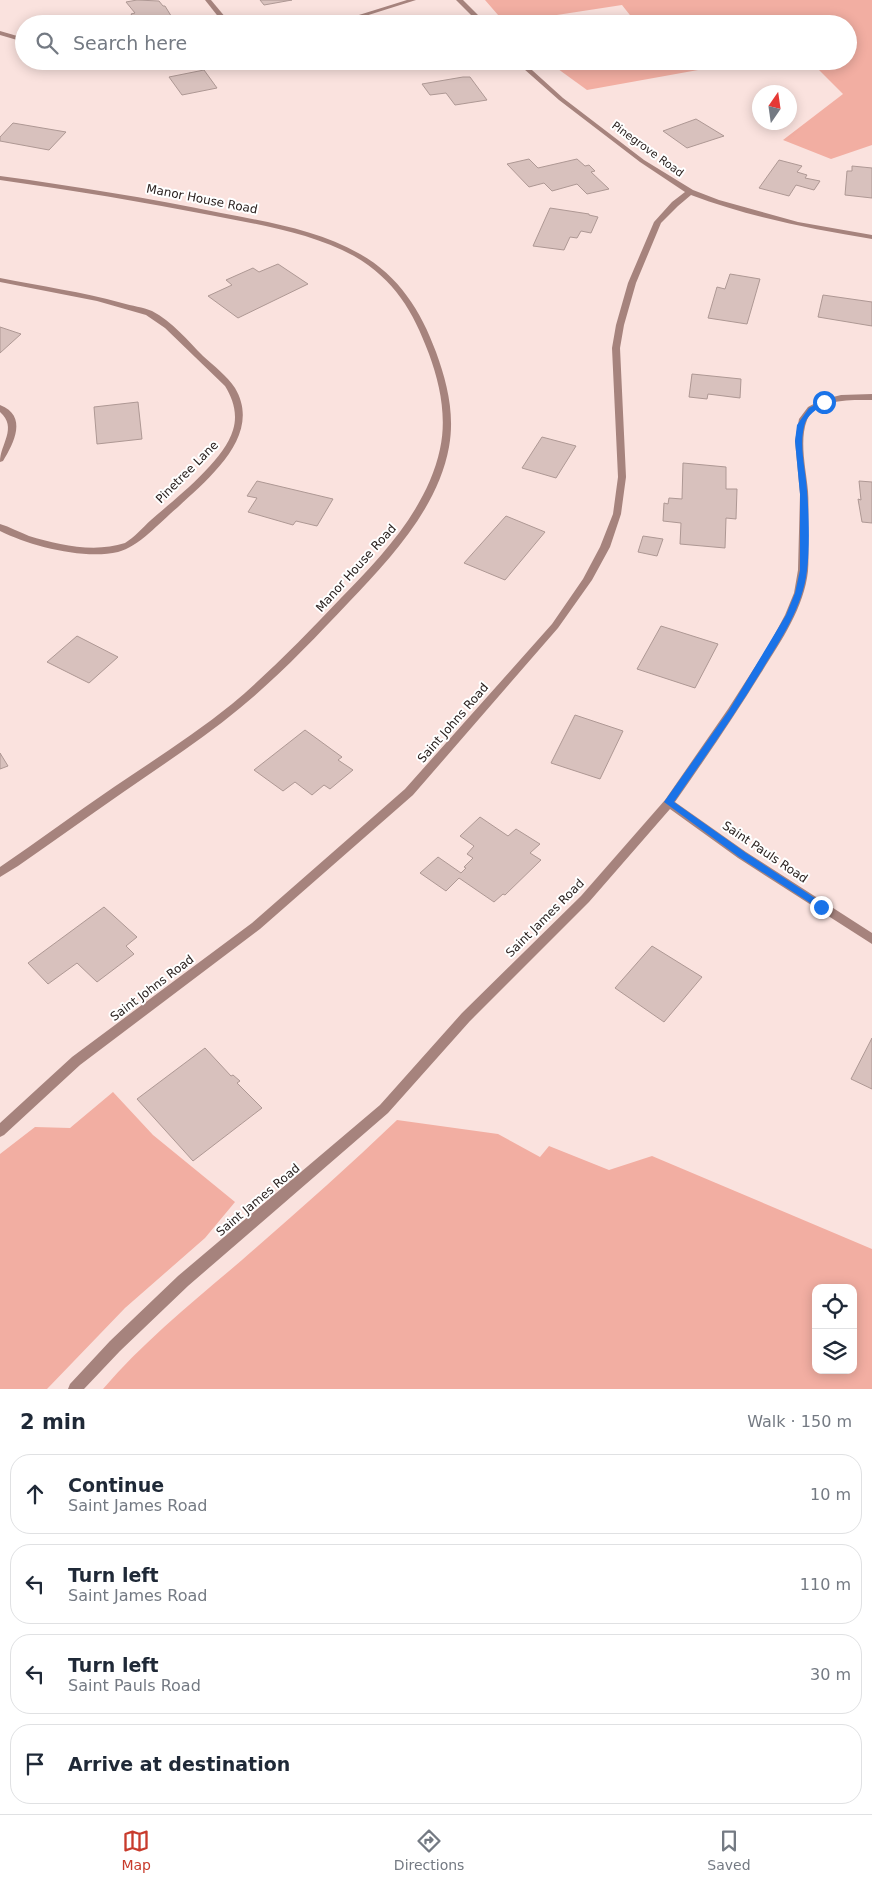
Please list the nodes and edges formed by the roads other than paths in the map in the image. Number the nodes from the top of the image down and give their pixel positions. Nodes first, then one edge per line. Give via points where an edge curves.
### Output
1 (208, 0) edge
2 (413, 0) edge
3 (459, 0) edge
4 (220, 15) edge
5 (362, 15) edge
6 (475, 15) edge
7 (0, 33) edge
8 (15, 37) edge
9 (528, 70) edge
10 (0, 178) edge
11 (690, 192) junction
12 (872, 237) edge
13 (0, 280) edge
14 (872, 397) edge
15 (0, 408) edge
16 (0, 458) edge
17 (0, 527) edge
18 (669, 802) junction
19 (0, 873) edge
20 (872, 939) edge
21 (0, 1131) edge
22 (75, 1389) edge

1 - 4 street
2 - 5 street
3 - 6 street
7 - 8 street
9 - 11 street, Pinegrove Road via 642,161
10 - 19 street, Manor House Road via 134,198 262,224 339,247 374,266 398,290 420,321 446,395 446,422 442,460 428,494 404,534 297,650 220,719
11 - 12 street, Pinegrove Road via 796,224
11 - 21 street, Saint Johns Road via 658,222 632,283 616,348 622,477 617,514 592,572 555,626 410,792 256,926 76,1061
13 - 17 street, Pinetree Lane via 98,298 149,313 168,326 228,384 240,416 237,433 229,448 189,491 128,545 108,550 63,547 31,540
14 - 18 street, Saint James Road via 847,397 824,402 811,409 803,419 799,441 804,494 803,570 799,593 773,646 732,712
15 - 16 street via 14,426
18 - 20 street, Saint Pauls Road via 742,855
18 - 22 street, Saint James Road via 585,899 466,1017 384,1109 183,1281

